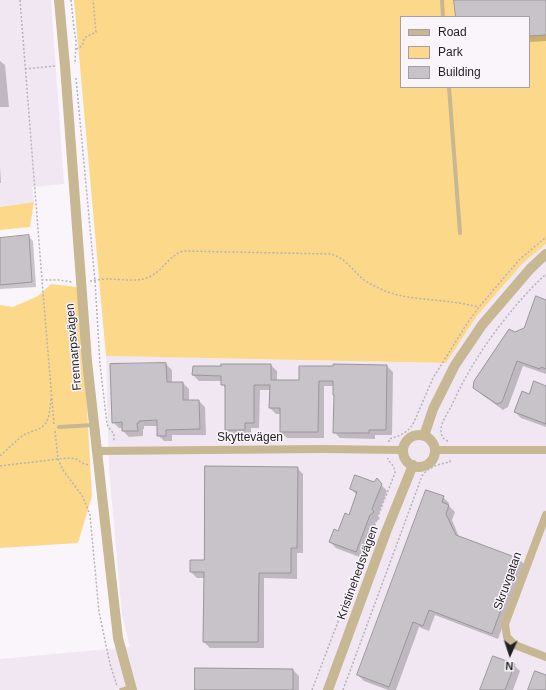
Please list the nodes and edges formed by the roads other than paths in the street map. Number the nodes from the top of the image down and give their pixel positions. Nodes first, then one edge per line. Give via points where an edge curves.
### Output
1 (59, 0) edge
2 (442, 0) edge
3 (443, 16) edge
4 (448, 88) edge
5 (460, 234) dead end
6 (546, 254) edge
7 (94, 425) junction
8 (59, 427) dead end
9 (424, 436) junction
10 (403, 450) junction
11 (435, 450) junction
12 (546, 450) edge
13 (97, 451) junction
14 (413, 465) junction
15 (546, 515) edge
16 (546, 657) edge
17 (128, 689) edge
18 (328, 690) edge

1 - 7 street, Frennarpsvägen
2 - 3 lane
4 - 5 lane
6 - 9 street via 482,325 455,365 433,410
7 - 8 lane
7 - 13 street, Frennarpsvägen
9 - 10 street via 409,438
9 - 11 street
10 - 13 street, Skyttevägen
10 - 14 street via 406,459
11 - 12 street
11 - 14 street via 427,464
13 - 17 street, Frennarpsvägen via 118,638
14 - 18 street, Kristinehedsvägen
15 - 16 street, Skruvgatan via 505,624 507,637 515,645

